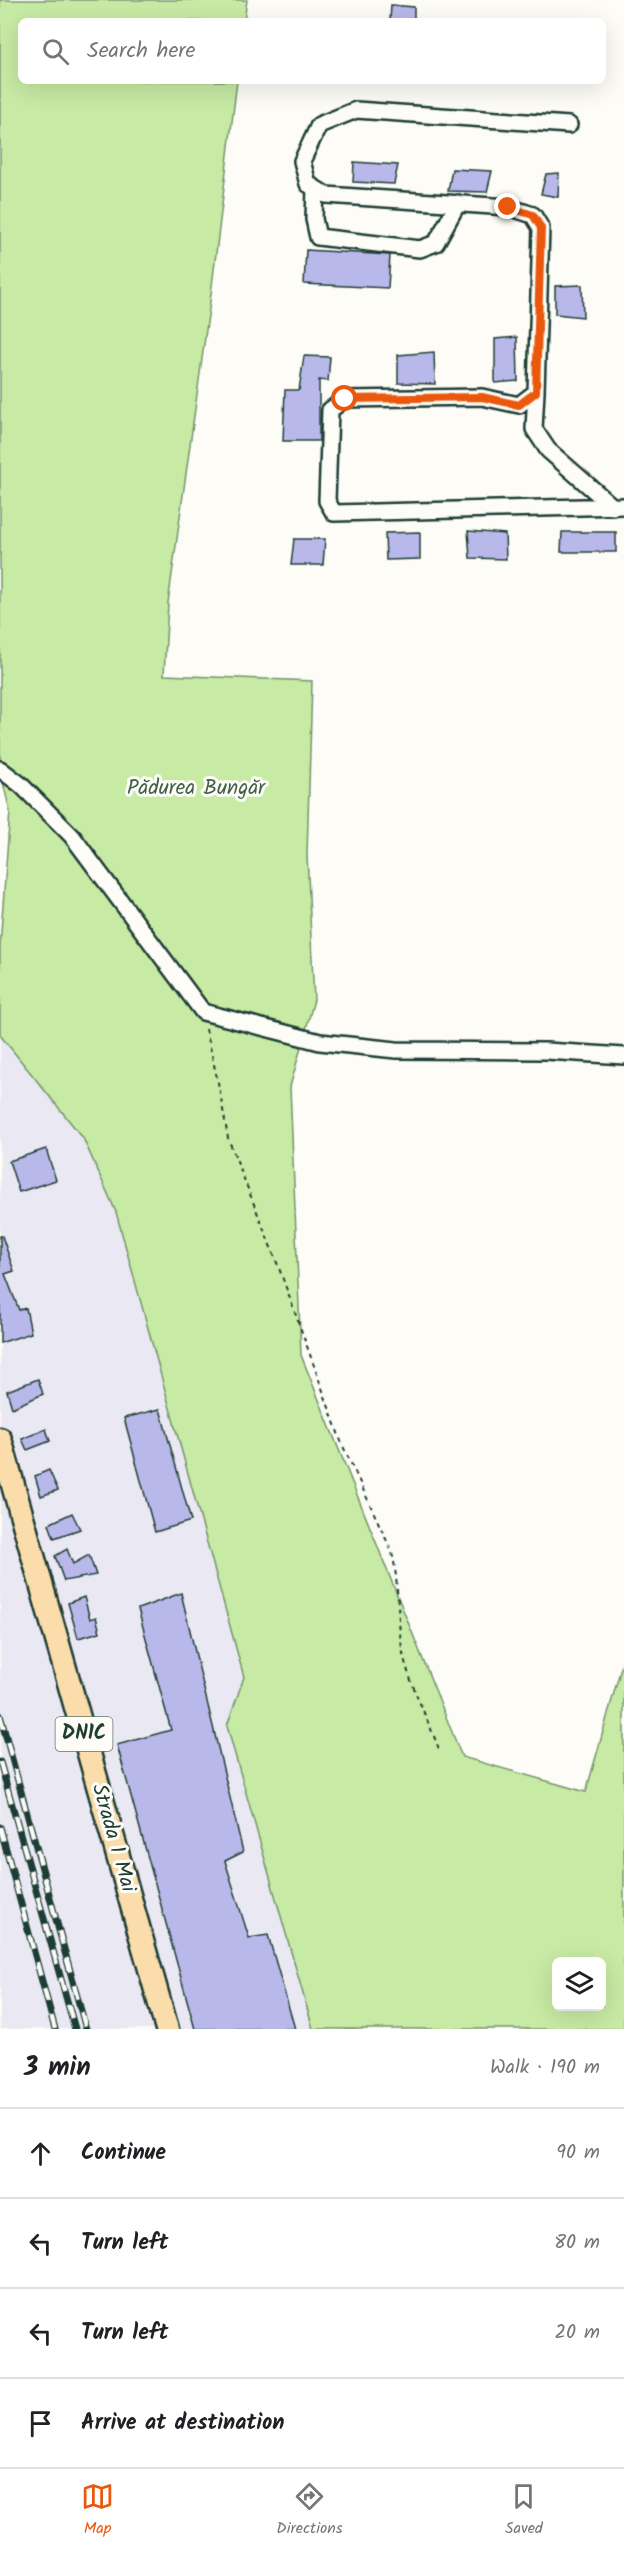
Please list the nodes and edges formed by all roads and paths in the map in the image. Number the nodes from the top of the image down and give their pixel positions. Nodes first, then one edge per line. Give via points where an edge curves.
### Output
1 (568, 125) dead end
2 (315, 188) junction
3 (458, 203) junction
4 (536, 392) junction
5 (619, 506) edge
6 (0, 769) edge
7 (203, 1012) junction
8 (624, 1056) edge
9 (0, 1439) edge
10 (439, 1749) dead end
11 (167, 2029) edge

1 - 2 lane via 356,110 319,125 302,161 308,184
2 - 3 lane via 326,195
2 - 3 lane via 318,237 420,249 436,243
3 - 4 lane via 508,207 533,215 541,228
4 - 5 lane via 534,429 548,450
4 - 5 lane via 519,405 482,397 345,399 330,410 327,501 334,513
6 - 7 lane via 72,836
7 - 8 lane via 331,1043 396,1050
7 - 10 path via 228,1138 342,1444 392,1552 405,1659
9 - 11 highway, Strada 1 Mai / DN1C

